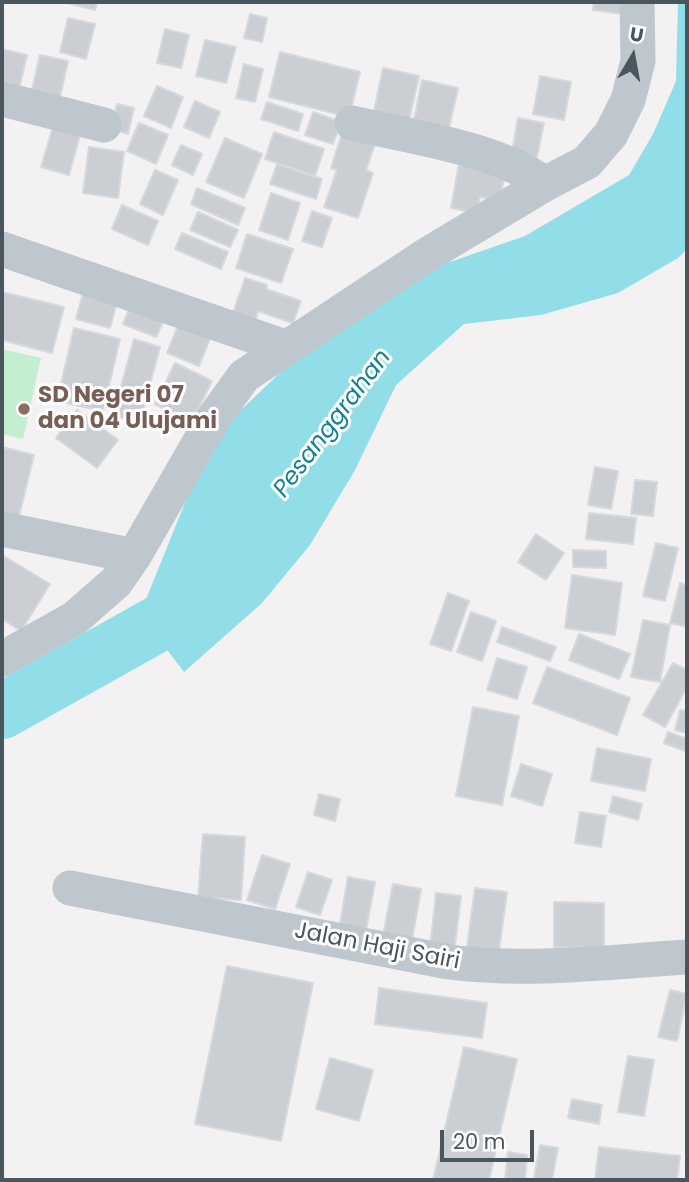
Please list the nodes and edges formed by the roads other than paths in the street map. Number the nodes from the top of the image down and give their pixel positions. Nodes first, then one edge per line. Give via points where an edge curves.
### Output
1 (637, 2) edge
2 (2, 99) edge
3 (352, 123) dead end
4 (104, 125) dead end
5 (545, 184) junction
6 (2, 249) edge
7 (285, 347) junction
8 (2, 529) edge
9 (134, 556) junction
10 (2, 659) edge
11 (70, 888) dead end
12 (687, 957) edge

1 - 5 street via 638,61 628,100 611,134 587,162
2 - 4 street
3 - 5 street via 500,160
5 - 7 street
6 - 7 street
7 - 9 street via 244,376 213,419
8 - 9 street
9 - 10 street via 116,582 75,618
11 - 12 street, Jalan Haji Sairi via 482,966

